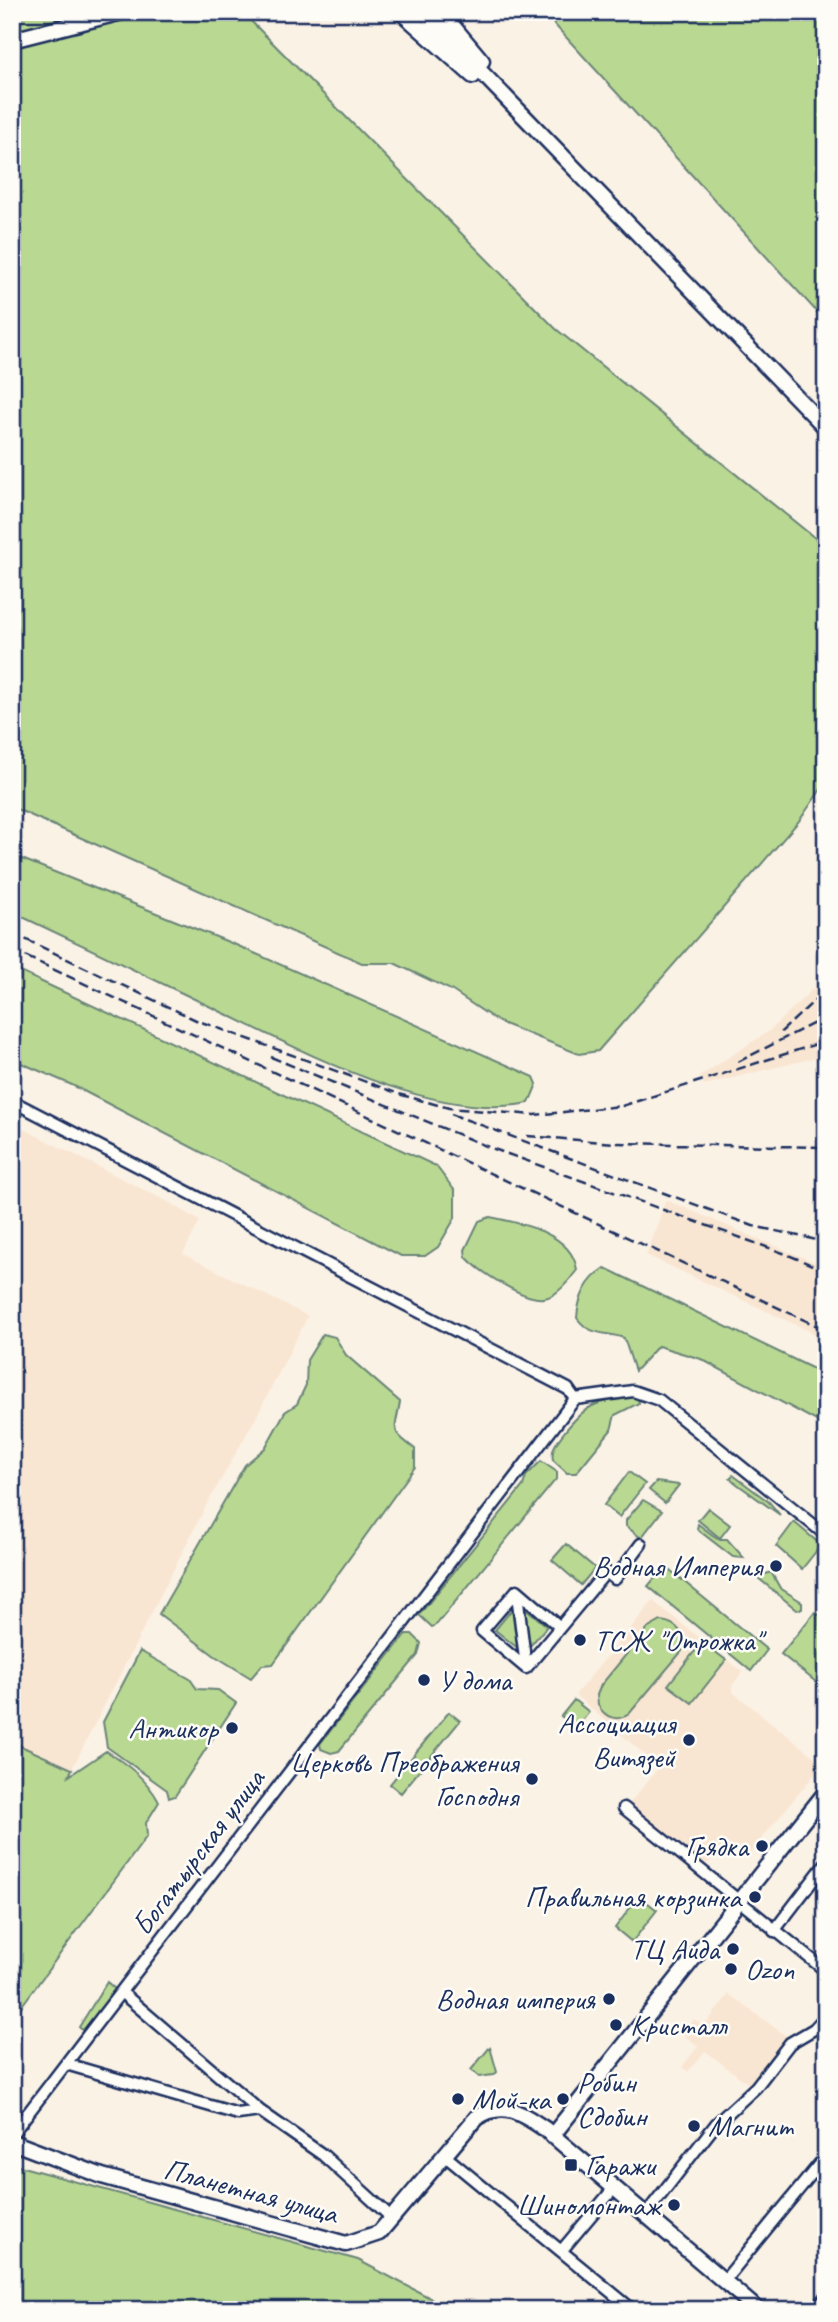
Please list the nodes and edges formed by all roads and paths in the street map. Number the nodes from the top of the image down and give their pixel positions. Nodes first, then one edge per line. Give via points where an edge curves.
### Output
1 (122, 12) edge
2 (401, 12) edge
3 (423, 12) edge
4 (441, 12) edge
5 (12, 40) edge
6 (558, 151) junction
7 (826, 428) edge
8 (12, 1101) edge
9 (575, 1399) junction
10 (826, 1535) edge
11 (641, 1544) dead end
12 (523, 1595) junction
13 (560, 1627) junction
14 (526, 1668) junction
15 (826, 1792) edge
16 (624, 1808) dead end
17 (826, 1863) edge
18 (737, 1901) junction
19 (774, 1930) junction
20 (826, 1970) edge
21 (121, 1992) junction
22 (826, 2016) edge
23 (66, 2064) junction
24 (260, 2111) junction
25 (12, 2134) edge
26 (552, 2136) junction
27 (12, 2142) edge
28 (444, 2155) junction
29 (826, 2156) edge
30 (614, 2188) junction
31 (646, 2214) junction
32 (393, 2219) junction
33 (562, 2250) junction
34 (724, 2281) junction
35 (826, 2297) edge
36 (633, 2310) edge
37 (758, 2310) edge
38 (816, 2310) edge

1 - 5 street
2 - 6 street
3 - 6 street
4 - 6 street
6 - 7 street
8 - 9 street via 474,1338 568,1389
9 - 10 street via 633,1391 659,1400
9 - 21 street, Богатырская улица
11 - 13 street via 615,1579 606,1572
12 - 13 street
12 - 14 street via 518,1602
12 - 14 street via 517,1590 482,1631
13 - 14 street
15 - 18 street
16 - 18 street
17 - 19 street
18 - 19 street
18 - 26 street
19 - 20 street
21 - 23 street, Богатырская улица
21 - 24 street
22 - 31 street via 790,2043 756,2087 716,2124
23 - 24 street via 238,2114
23 - 25 street, Богатырская улица
24 - 32 street via 323,2155
26 - 28 street, Планетная улица via 508,2108 487,2112 466,2128
26 - 30 street, Планетная улица
27 - 32 street, Планетная улица via 102,2176 328,2241 365,2240
28 - 32 street, Планетная улица
28 - 33 street
29 - 34 street
30 - 31 street, Планетная улица
30 - 33 street
31 - 34 street, Планетная улица
33 - 36 street
34 - 37 street, Планетная улица
35 - 38 street

